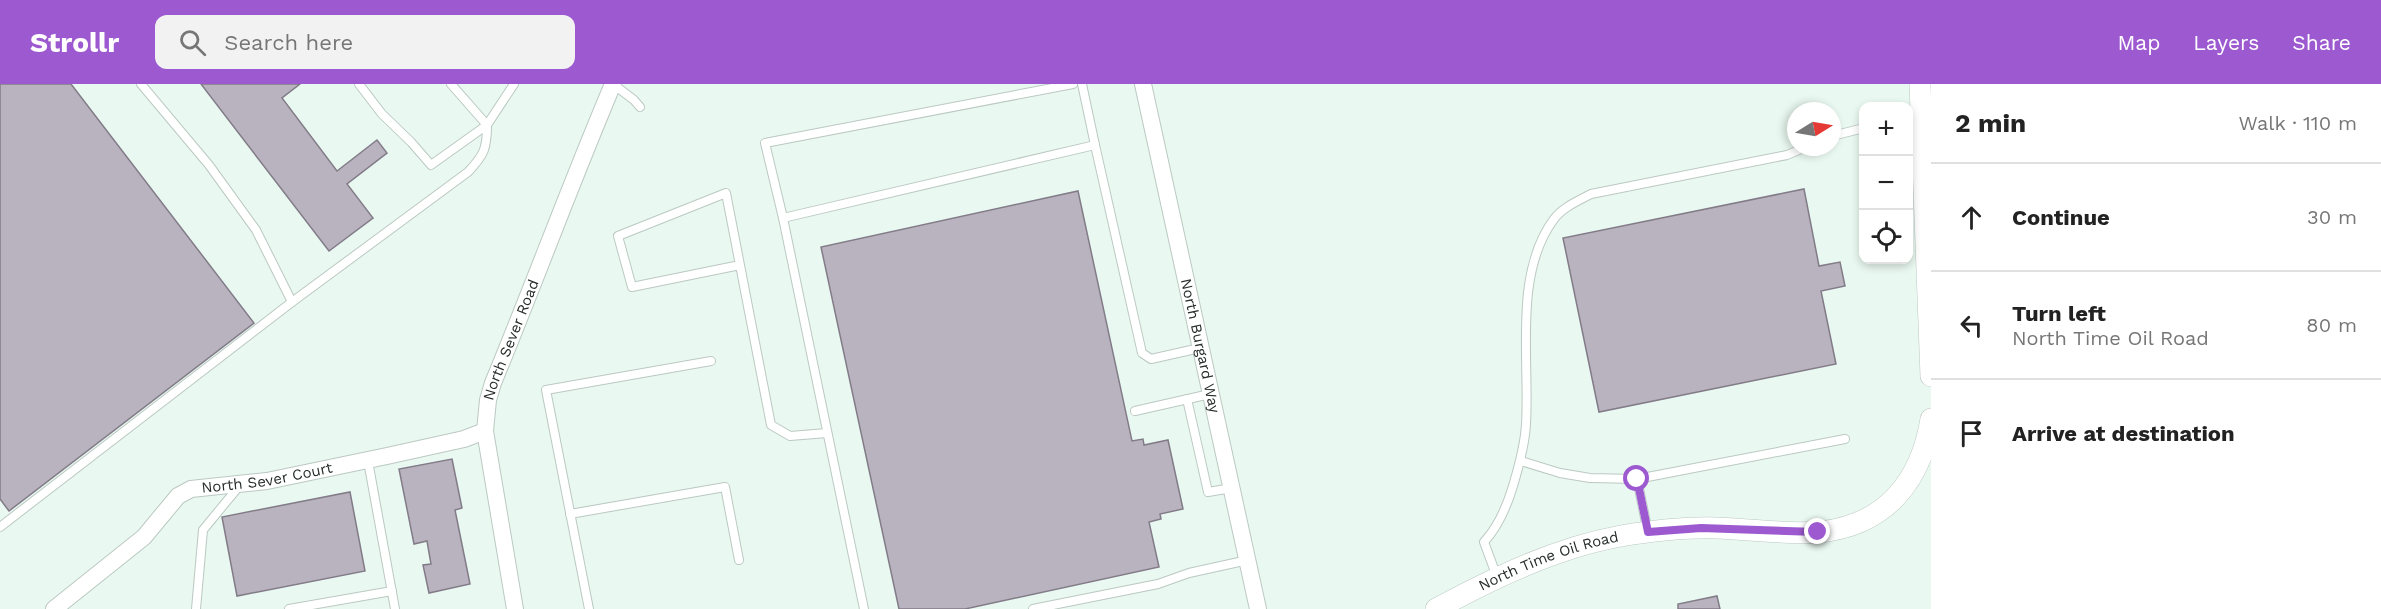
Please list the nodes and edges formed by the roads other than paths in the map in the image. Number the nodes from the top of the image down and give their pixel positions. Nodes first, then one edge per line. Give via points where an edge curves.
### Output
1 (141, 84) edge
2 (359, 84) edge
3 (451, 84) edge
4 (514, 84) edge
5 (613, 84) edge
6 (1072, 84) edge
7 (1082, 84) edge
8 (1143, 84) edge
9 (1920, 84) edge
10 (640, 107) dead end
11 (1915, 121) edge
12 (487, 125) junction
13 (1859, 129) edge
14 (1841, 134) edge
15 (1095, 145) junction
16 (1787, 155) edge
17 (783, 218) junction
18 (740, 265) junction
19 (292, 302) junction
20 (1200, 348) junction
21 (711, 361) dead end
22 (1931, 376) edge
23 (1210, 394) junction
24 (1187, 399) junction
25 (1135, 411) dead end
26 (1931, 419) edge
27 (485, 431) junction
28 (827, 433) junction
29 (1845, 439) dead end
30 (368, 461) junction
31 (1521, 461) junction
32 (1637, 479) junction
33 (241, 485) junction
34 (1232, 488) junction
35 (570, 514) junction
36 (0, 527) edge
37 (1648, 532) junction
38 (739, 560) dead end
39 (1248, 560) junction
40 (1497, 578) junction
41 (392, 591) junction
42 (54, 609) edge
43 (196, 609) edge
44 (290, 609) edge
45 (395, 609) edge
46 (515, 609) edge
47 (589, 609) edge
48 (864, 609) edge
49 (1033, 609) edge
50 (1258, 609) edge
51 (1436, 609) edge

1 - 19 lane via 209,165 256,230
2 - 12 lane via 431,165
3 - 12 lane
4 - 12 lane
5 - 10 lane
5 - 27 street, North Sever Road via 493,383
6 - 17 lane via 765,143
7 - 15 lane
8 - 20 street, North Burgard Way
9 - 11 street
11 - 22 street
12 - 19 lane via 483,155 468,172
13 - 14 lane
15 - 17 lane
15 - 20 lane via 1142,353 1151,359
16 - 31 lane via 1591,194 1555,217 1529,278 1526,425
17 - 28 lane
18 - 18 lane via 726,193 618,236 632,287
18 - 28 lane via 771,425 790,436
19 - 36 lane
20 - 23 street, North Burgard Way
21 - 35 lane via 546,390
23 - 24 lane
23 - 34 street, North Burgard Way
24 - 25 lane
24 - 34 lane via 1208,492
26 - 37 street, North Time Oil Road via 1921,460 1907,485 1874,514 1852,525 1818,532 1701,528
27 - 30 street, North Sever Court
27 - 46 street, North Sever Road
28 - 48 lane
29 - 32 lane
30 - 33 street, North Sever Court
30 - 41 lane
31 - 32 lane via 1590,478
31 - 40 lane via 1495,531 1484,542
32 - 37 lane
33 - 42 street, North Sever Court via 191,489 178,496 144,537
33 - 43 lane via 203,530
34 - 39 street, North Burgard Way
35 - 38 lane via 725,487
35 - 47 lane
37 - 40 street, North Time Oil Road via 1572,548
39 - 49 lane via 1158,584
39 - 50 street, North Burgard Way
40 - 51 street, North Time Oil Road
41 - 44 lane
41 - 45 lane

